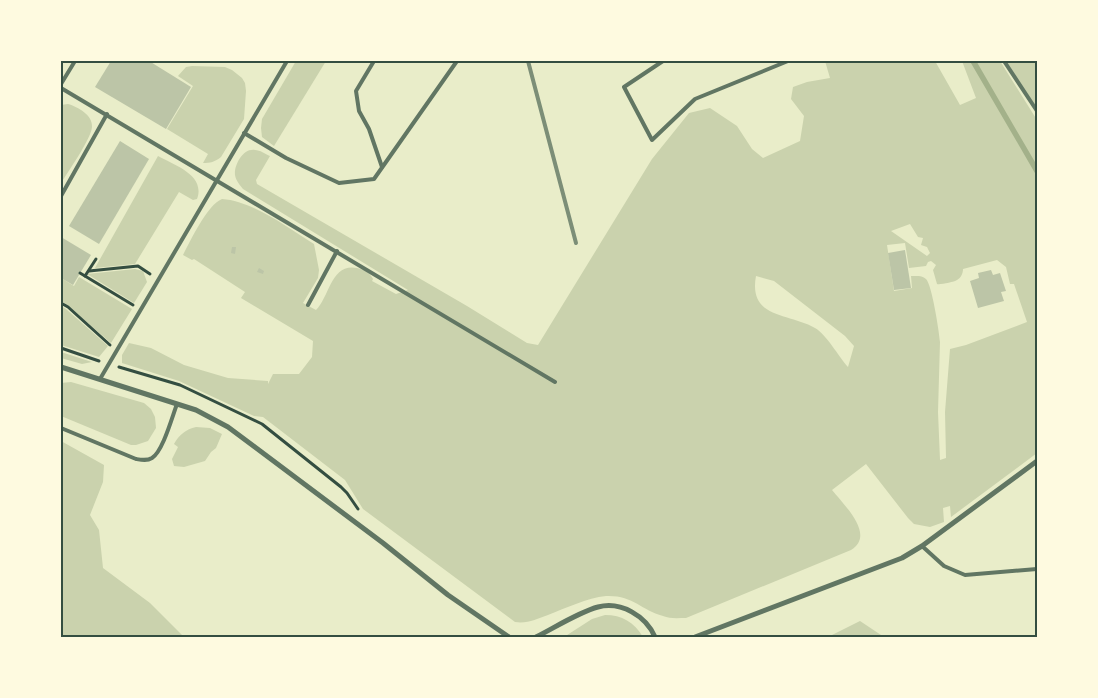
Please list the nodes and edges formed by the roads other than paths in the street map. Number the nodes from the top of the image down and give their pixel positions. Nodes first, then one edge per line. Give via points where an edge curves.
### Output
1 (75, 61) edge
2 (287, 61) edge
3 (374, 61) edge
4 (457, 61) edge
5 (664, 61) edge
6 (788, 61) edge
7 (1004, 61) edge
8 (61, 86) edge
9 (1037, 111) edge
10 (108, 114) junction
11 (244, 133) junction
12 (382, 167) junction
13 (217, 180) junction
14 (61, 196) edge
15 (336, 251) junction
16 (308, 305) dead end
17 (61, 367) edge
18 (100, 379) junction
19 (555, 382) dead end
20 (177, 404) junction
21 (61, 428) edge
22 (1037, 462) edge
23 (922, 546) junction
24 (1037, 569) edge
25 (509, 637) edge
26 (536, 637) edge
27 (655, 637) edge
28 (695, 637) edge

1 - 8 lane
2 - 11 lane
3 - 12 lane via 356,91 359,111
4 - 12 lane
5 - 6 lane via 624,87 652,140 695,99
7 - 9 lane
8 - 10 lane
10 - 13 lane
10 - 14 lane
11 - 12 lane via 286,158 339,183 374,179
11 - 13 lane
13 - 15 lane
13 - 18 lane
15 - 16 lane
15 - 19 lane
17 - 18 street
18 - 20 street
20 - 21 lane via 159,450 146,460 136,459
20 - 25 street via 212,417 246,439 448,595
22 - 23 street
23 - 24 lane via 944,566 965,575
23 - 28 street via 885,565
26 - 27 street via 591,609 609,606 627,610 644,620

